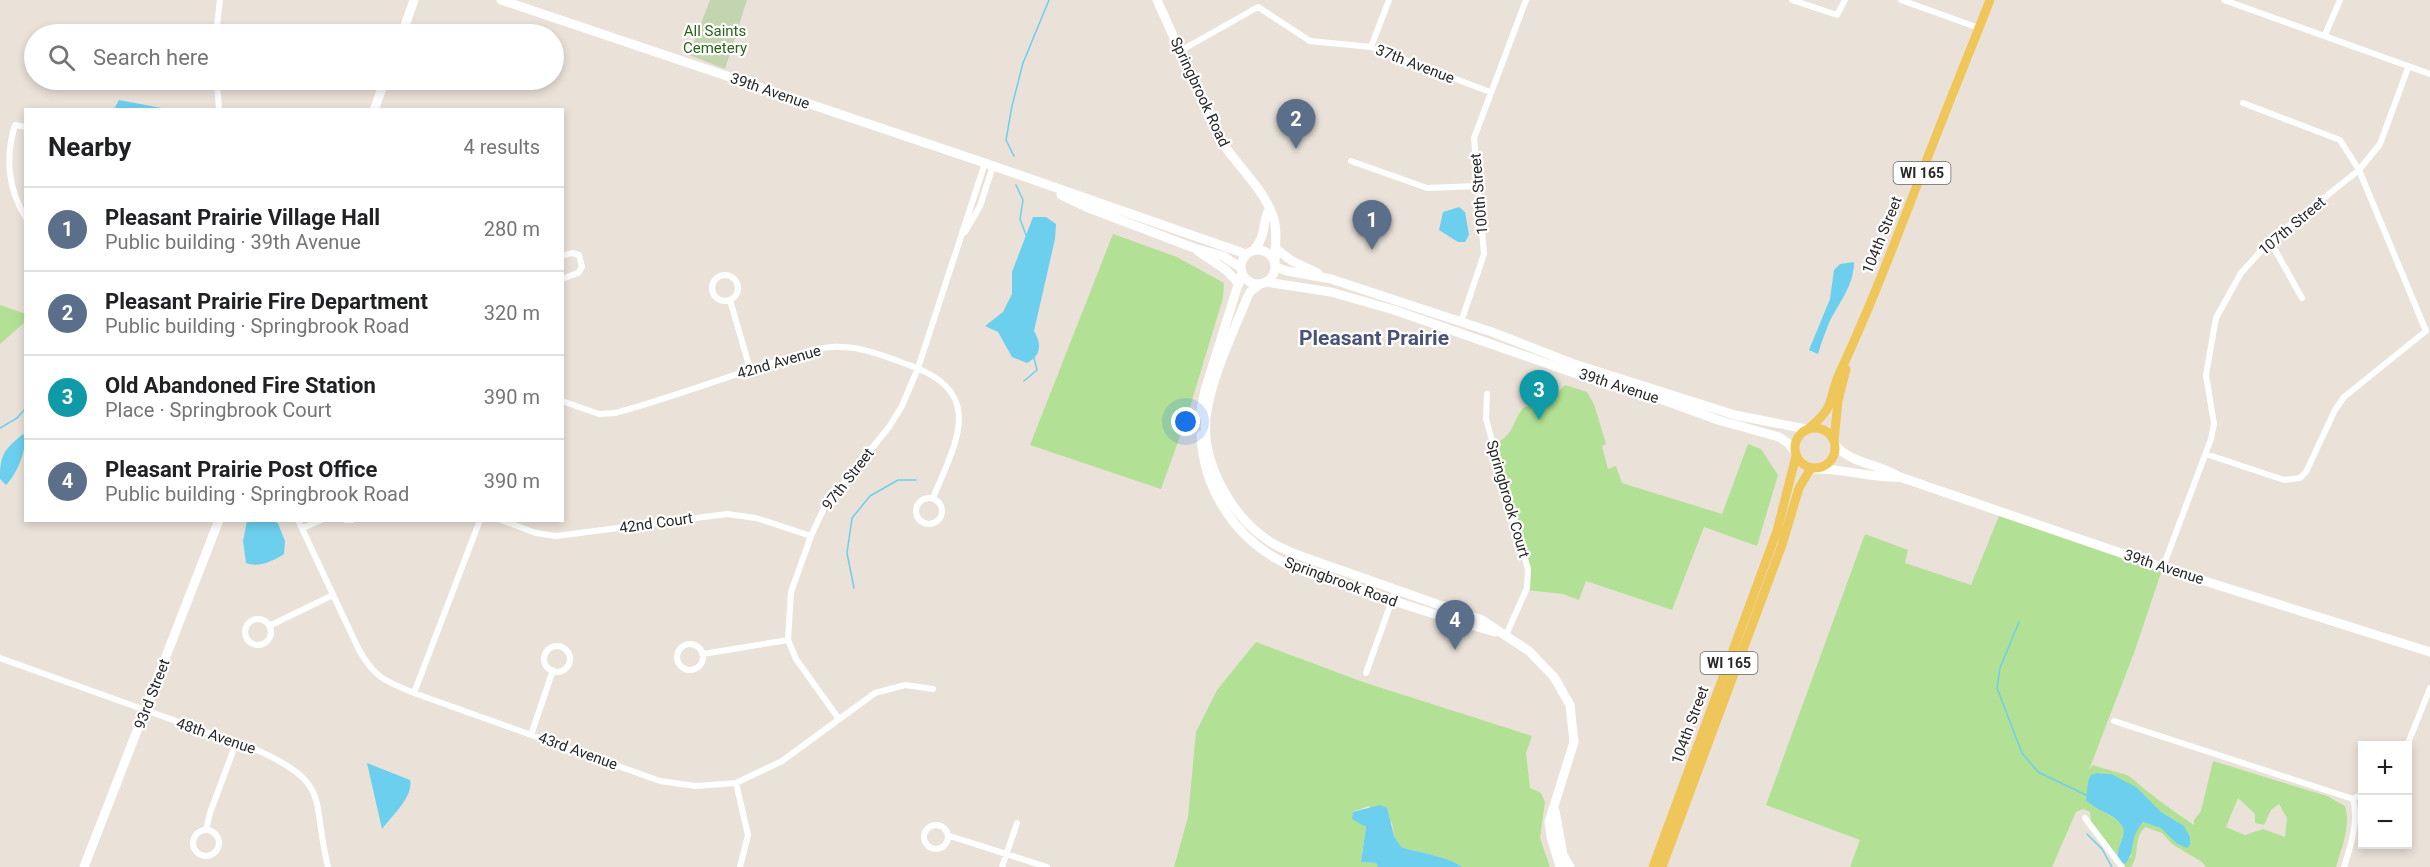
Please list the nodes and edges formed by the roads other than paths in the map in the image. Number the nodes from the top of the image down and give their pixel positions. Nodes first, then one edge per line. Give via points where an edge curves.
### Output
1 (220, 0) edge
2 (414, 0) edge
3 (501, 0) edge
4 (1157, 0) edge
5 (1261, 0) edge
6 (1389, 0) edge
7 (1526, 0) edge
8 (1792, 0) edge
9 (1845, 0) edge
10 (1901, 0) edge
11 (1990, 0) edge
12 (2224, 0) edge
13 (2340, 0) edge
14 (1258, 7) junction
15 (217, 24) edge
16 (406, 24) edge
17 (1979, 28) junction
18 (2325, 35) junction
19 (1371, 47) junction
20 (1180, 51) junction
21 (2408, 68) junction
22 (2430, 74) edge
23 (218, 90) edge
24 (381, 90) edge
25 (1490, 92) junction
26 (2243, 103) dead end
27 (219, 108) edge
28 (375, 108) edge
29 (24, 127) edge
30 (1351, 161) dead end
31 (989, 164) junction
32 (2359, 170) junction
33 (1039, 182) junction
34 (1477, 186) junction
35 (1269, 210) junction
36 (24, 214) edge
37 (2270, 241) junction
38 (1194, 248) junction
39 (1275, 248) junction
40 (1250, 252) junction
41 (564, 255) edge
42 (1276, 265) junction
43 (1241, 270) junction
44 (564, 278) edge
45 (1331, 279) junction
46 (1263, 283) junction
47 (1239, 284) junction
48 (2302, 298) dead end
49 (730, 300) junction
50 (1461, 322) junction
51 (2428, 331) edge
52 (1852, 346) junction
53 (918, 368) junction
54 (750, 369) junction
55 (1487, 394) dead end
56 (564, 402) edge
57 (1720, 415) junction
58 (1808, 429) junction
59 (1835, 443) junction
60 (1795, 454) junction
61 (2206, 454) junction
62 (1813, 468) junction
63 (1899, 477) junction
64 (933, 498) junction
65 (218, 522) edge
66 (299, 522) edge
67 (316, 522) edge
68 (479, 522) edge
69 (506, 522) edge
70 (303, 528) junction
71 (811, 536) junction
72 (2163, 567) junction
73 (1396, 589) junction
74 (333, 595) junction
75 (1392, 601) junction
76 (269, 626) junction
77 (1506, 635) junction
78 (788, 639) junction
79 (2430, 652) edge
80 (703, 654) junction
81 (0, 658) edge
82 (553, 670) junction
83 (1366, 674) dead end
84 (2430, 688) edge
85 (933, 689) dead end
86 (414, 693) junction
87 (146, 711) junction
88 (839, 718) junction
89 (2114, 721) dead end
90 (531, 735) junction
91 (2409, 741) edge
92 (237, 743) junction
93 (736, 783) junction
94 (2360, 795) edge
95 (2353, 798) junction
96 (1554, 806) junction
97 (2085, 818) dead end
98 (1017, 823) dead end
99 (206, 830) junction
100 (950, 836) junction
101 (1007, 854) junction
102 (84, 867) edge
103 (328, 867) edge
104 (740, 867) edge
105 (1002, 867) edge
106 (1047, 867) edge
107 (1560, 867) edge
108 (1570, 867) edge
109 (1653, 867) edge
110 (1662, 867) edge
111 (2122, 867) edge
112 (2344, 867) edge

1 - 15 street
2 - 16 main road
3 - 31 main road, 39th Avenue
4 - 20 main road, Springbrook Road
5 - 14 street
6 - 19 street
7 - 25 street, 100th Street
8 - 9 street via 1837,15
10 - 17 street
11 - 17 main road, 104th Street / WI 165
12 - 18 street
13 - 18 street
14 - 19 street, 37th Avenue via 1310,41
14 - 20 street
17 - 52 main road, 104th Street / WI 165
18 - 21 street
19 - 25 street, 37th Avenue
20 - 35 main road, Springbrook Road via 1219,138 1255,182
21 - 22 street
21 - 32 street, 107th Street via 2380,144
23 - 27 street
24 - 28 main road
25 - 34 street, 100th Street via 1474,138
26 - 32 street via 2340,140
29 - 36 street via 15,125 9,148 10,180
30 - 34 street via 1427,188
31 - 33 main road, 39th Avenue
31 - 53 street, 97th Street
32 - 37 street, 107th Street
32 - 51 street
33 - 38 main road, 39th Avenue via 1086,207
33 - 40 main road, 39th Avenue
34 - 50 street, 100th Street via 1484,254
35 - 39 main road, Springbrook Road via 1273,214
35 - 40 main road via 1262,240
37 - 48 street
37 - 61 street, 107th Street via 2241,273 2216,318 2206,375 2214,424
38 - 43 main road, 39th Avenue via 1223,256
38 - 47 main road
39 - 42 main road, Springbrook Road
39 - 45 main road via 1292,261
40 - 42 main road via 1265,251
40 - 43 main road via 1242,260
41 - 44 street via 579,255 582,267
42 - 45 main road, 39th Avenue via 1287,271
42 - 46 main road via 1274,274
43 - 46 main road via 1249,281
43 - 47 main road, Springbrook Road
45 - 50 main road, 39th Avenue
46 - 57 main road, 39th Avenue via 1331,291 1608,385
46 - 73 main road, Springbrook Road via 1247,298 1207,410 1207,442 1221,486 1239,513 1269,541
47 - 75 main road, Springbrook Road via 1201,410 1203,457 1216,494 1238,528 1271,555 1294,567
49 - 49 street via 738,290 736,281 721,276 714,281 713,293 718,299
49 - 54 street
50 - 57 main road, 39th Avenue
51 - 61 street via 2344,397 2300,478 2284,480
52 - 58 main road, 104th Street / WI 165 via 1831,405
52 - 59 main road, 104th Street / WI 165 via 1838,401
53 - 54 street, 42nd Avenue via 841,347
53 - 64 street, 42nd Avenue via 944,383 958,404 958,437
53 - 71 street, 97th Street via 890,427 831,496
54 - 56 street, 42nd Avenue via 615,413 599,414
55 - 77 street, Springbrook Court via 1486,419 1528,569 1527,588
57 - 58 main road, 39th Avenue
57 - 60 main road, 39th Avenue via 1779,437
58 - 59 main road via 1822,429
58 - 60 main road, WI 165 via 1797,439
59 - 62 main road, WI 165 via 1828,464
59 - 63 main road, 39th Avenue via 1852,460 1886,468
60 - 62 main road via 1799,462
60 - 109 main road, 104th Street / WI 165 via 1777,531
61 - 72 street, 107th Street
62 - 63 main road, 39th Avenue
62 - 110 main road, 104th Street / WI 165 via 1799,488 1780,550
63 - 72 main road, 39th Avenue
64 - 64 street, 42nd Avenue via 918,504 917,517 924,524 932,524 942,516 940,504
65 - 87 main road, 93rd Street
66 - 70 street, 43rd Avenue
67 - 70 street
68 - 86 street
69 - 71 street, 42nd Court via 556,536 727,514 756,518
70 - 74 street, 43rd Avenue
71 - 78 street, 97th Street via 791,592
72 - 79 main road, 39th Avenue
73 - 75 street
73 - 77 main road, Springbrook Road via 1482,620
74 - 76 street
74 - 86 street, 43rd Avenue via 369,668
75 - 77 main road, Springbrook Road
75 - 83 street
76 - 76 street via 263,621 252,621 246,628 246,638 253,644 265,642 270,635
77 - 96 main road, Springbrook Road via 1529,651 1554,677 1570,705 1574,742
78 - 80 street
78 - 88 street, 97th Street via 796,659
80 - 80 street via 690,643 681,646 677,659 680,666 692,670 702,662
81 - 87 street, 48th Avenue
82 - 82 street via 561,671 568,666 570,658 563,648 553,647 546,654 546,666
82 - 90 street
84 - 91 street
85 - 88 street, 43rd Avenue via 905,686 875,693
86 - 90 street, 43rd Avenue
87 - 92 street, 48th Avenue
87 - 102 main road, 93rd Street
88 - 93 street, 43rd Avenue via 782,761
89 - 95 street
90 - 93 street, 43rd Avenue via 660,781 696,786
92 - 99 street
92 - 103 street, 48th Avenue via 294,768 306,780 319,806
93 - 104 street via 748,835
94 - 95 street
95 - 112 street via 2355,823
96 - 107 main road, Springbrook Road via 1549,822
96 - 108 main road, Springbrook Road via 1563,855
97 - 111 street
98 - 101 street
99 - 99 street via 196,836 194,844 200,854 208,856 216,852 219,840
100 - 100 street via 937,825 926,830 924,838 927,845 937,849
100 - 101 street
101 - 105 street
101 - 106 street

